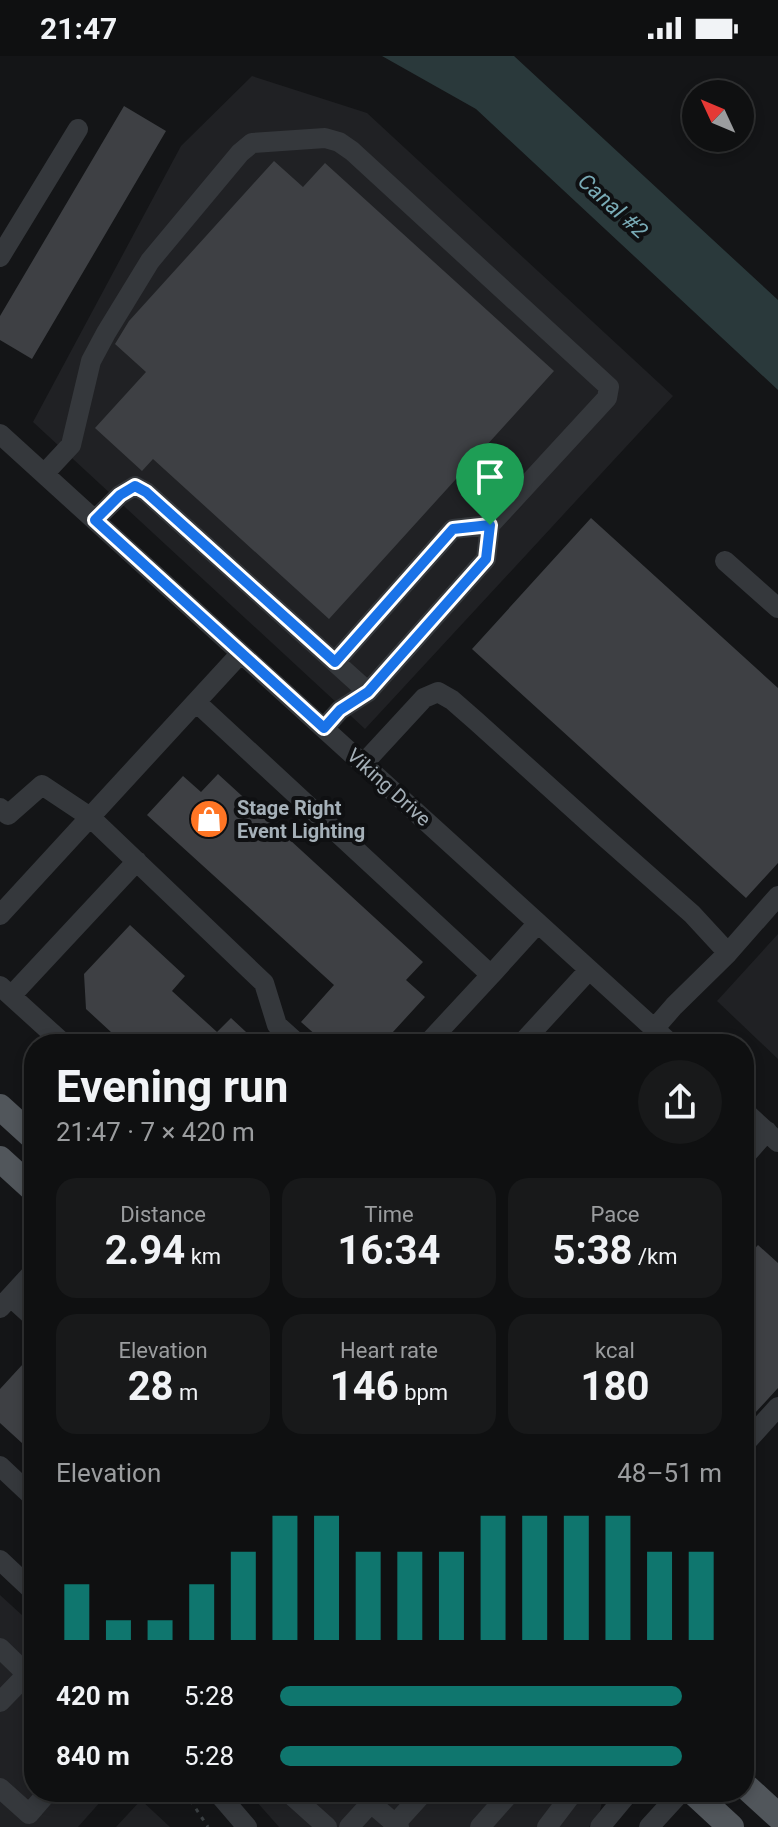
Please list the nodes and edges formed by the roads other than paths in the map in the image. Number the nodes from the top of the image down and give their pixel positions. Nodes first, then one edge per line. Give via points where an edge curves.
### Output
1 (78, 129) dead end
2 (0, 257) edge
3 (0, 434) edge
4 (44, 474) junction
5 (95, 520) junction
6 (490, 525) junction
7 (725, 561) dead end
8 (778, 608) edge
9 (241, 653) junction
10 (335, 662) junction
11 (368, 692) junction
12 (196, 702) junction
13 (324, 728) junction
14 (363, 764) junction
15 (0, 808) edge
16 (90, 817) junction
17 (137, 861) junction
18 (778, 896) edge
19 (0, 915) edge
20 (538, 923) junction
21 (728, 953) junction
22 (589, 970) junction
23 (491, 975) junction
24 (5, 991) edge
25 (654, 1029) junction
26 (53, 1034) edge
27 (287, 1034) edge
28 (436, 1034) edge
29 (530, 1034) edge
30 (660, 1034) edge
31 (0, 1107) edge
32 (754, 1120) edge
33 (24, 1129) edge
34 (772, 1137) edge
35 (754, 1150) edge
36 (0, 1159) edge
37 (24, 1181) edge
38 (24, 1282) edge
39 (5, 1302) edge
40 (24, 1312) edge
41 (778, 1407) edge
42 (754, 1433) edge
43 (0, 1466) edge
44 (24, 1489) edge
45 (0, 1560) edge
46 (24, 1583) edge
47 (0, 1648) edge
48 (24, 1668) edge
49 (24, 1681) edge
50 (0, 1702) edge
51 (0, 1788) edge
52 (754, 1794) edge
53 (39, 1802) edge
54 (226, 1802) edge
55 (299, 1802) edge
56 (366, 1802) edge
57 (375, 1802) edge
58 (416, 1802) edge
59 (502, 1802) edge
60 (565, 1802) edge
61 (621, 1802) edge
62 (672, 1802) edge
63 (704, 1802) edge
64 (778, 1816) edge
65 (397, 1826) edge
66 (247, 1827) edge
67 (327, 1827) edge
68 (349, 1827) edge
69 (480, 1827) edge
70 (547, 1827) edge
71 (600, 1827) edge
72 (649, 1827) edge
73 (731, 1827) edge

1 - 2 street
3 - 4 street, Viking Drive
4 - 5 street, Viking Drive
4 - 6 street via 71,445 91,361 150,261 172,234 252,143 325,138 352,151 609,387 607,398
5 - 9 street, Viking Drive
5 - 10 street via 135,486 146,492
6 - 10 street via 453,529
6 - 11 street via 486,559
7 - 8 street
9 - 12 street
9 - 13 street, Viking Drive
10 - 11 street
11 - 13 street
12 - 16 street
12 - 23 street
13 - 14 street, Viking Drive
14 - 20 street, Viking Drive
14 - 21 street via 424,698 438,692 692,914
15 - 16 street via 8,815 42,785
16 - 17 street
16 - 19 street
17 - 24 street
17 - 27 street via 264,983 277,1025
18 - 21 street
20 - 22 street, Viking Drive
20 - 23 street
21 - 25 street
22 - 25 street, Viking Drive
22 - 29 street
23 - 28 street
24 - 26 street
25 - 30 street, Viking Drive
31 - 33 main road
32 - 34 street
34 - 35 street
36 - 37 main road
38 - 39 street
39 - 40 street
41 - 42 street
43 - 44 street
45 - 46 street
47 - 48 street
49 - 50 street
51 - 53 street via 29,1814
52 - 64 main road
54 - 66 street
55 - 67 street
56 - 68 street
57 - 65 street
58 - 65 street
59 - 69 street
60 - 70 street
61 - 71 street
62 - 72 street
63 - 73 main road

